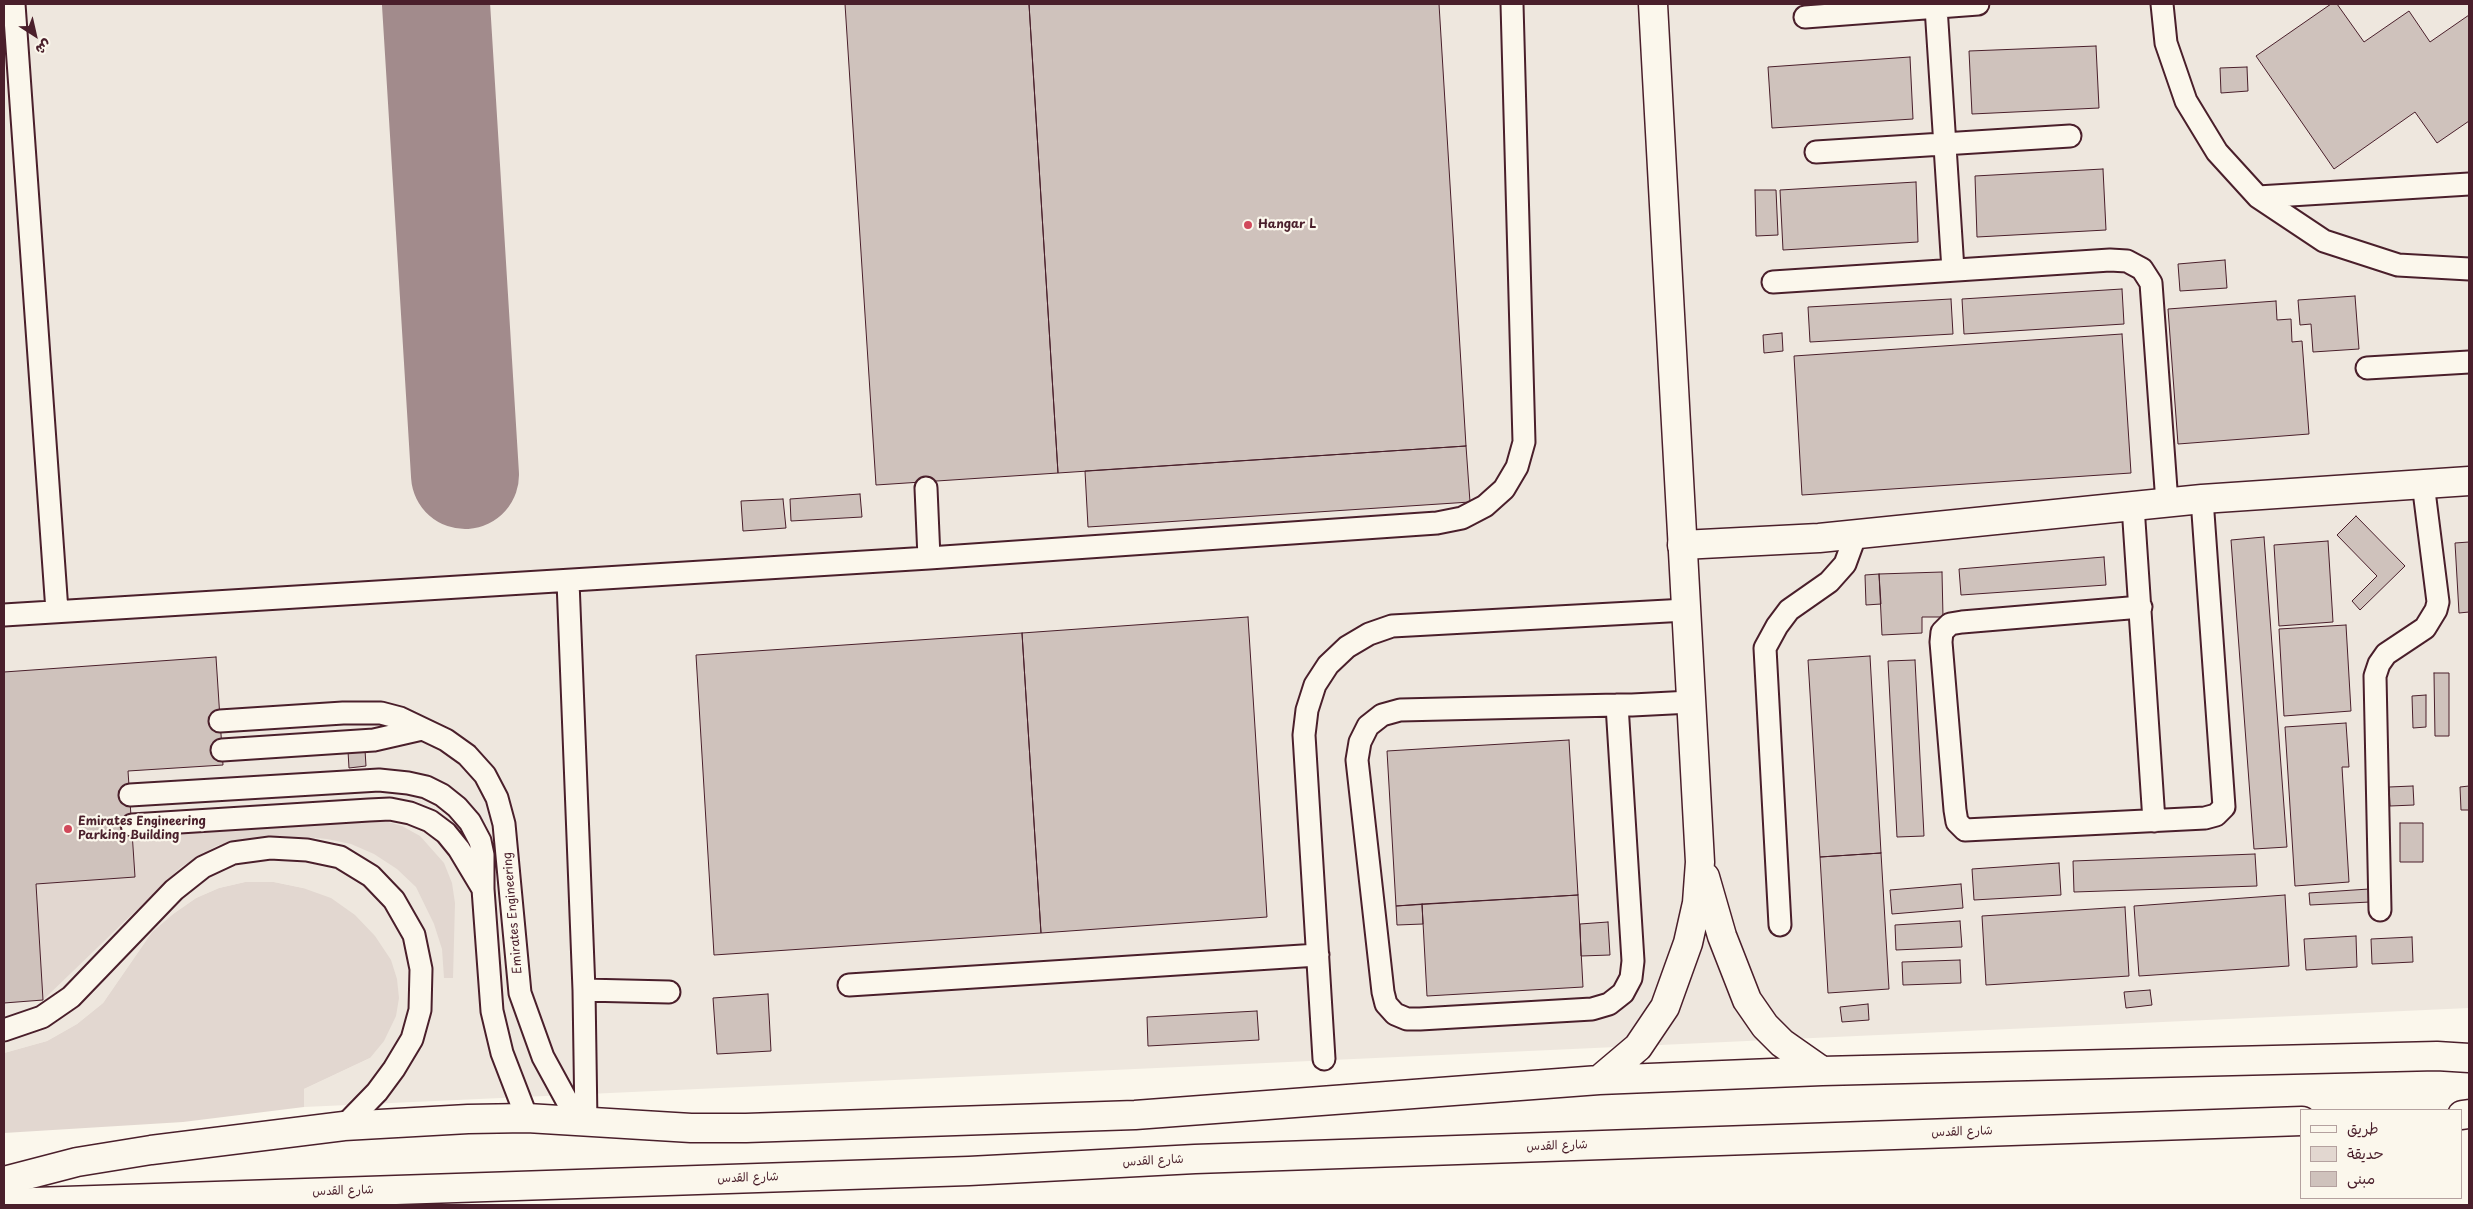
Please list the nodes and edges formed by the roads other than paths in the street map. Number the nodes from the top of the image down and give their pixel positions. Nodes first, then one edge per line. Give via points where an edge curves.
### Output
1 (14, 4) edge
2 (1512, 4) edge
3 (1653, 4) edge
4 (1978, 4) edge
5 (2162, 4) edge
6 (1936, 7) junction
7 (1806, 17) dead end
8 (2070, 136) dead end
9 (1945, 144) junction
10 (1816, 152) dead end
11 (2469, 184) edge
12 (2258, 197) junction
13 (2469, 269) edge
14 (1953, 270) junction
15 (1773, 282) dead end
16 (2469, 362) edge
17 (2367, 368) dead end
18 (2469, 481) edge
19 (2423, 483) junction
20 (926, 488) dead end
21 (2202, 499) junction
22 (2167, 502) junction
23 (2133, 506) junction
24 (1856, 534) junction
25 (1682, 546) junction
26 (929, 558) junction
27 (568, 581) junction
28 (2141, 607) junction
29 (1686, 610) junction
30 (57, 612) junction
31 (4, 615) edge
32 (1691, 702) junction
33 (1617, 706) junction
34 (220, 721) dead end
35 (422, 729) junction
36 (222, 750) dead end
37 (130, 795) dead end
38 (2154, 821) junction
39 (132, 825) dead end
40 (1700, 862) junction
41 (483, 889) junction
42 (2380, 910) dead end
43 (1780, 925) dead end
44 (1318, 954) junction
45 (849, 985) dead end
46 (584, 990) junction
47 (669, 992) dead end
48 (4, 1030) edge
49 (2469, 1056) edge
50 (1324, 1059) dead end
51 (1822, 1071) junction
52 (1598, 1080) junction
53 (528, 1118) junction
54 (582, 1121) junction
55 (2300, 1121) edge
56 (344, 1126) junction
57 (4, 1181) edge
58 (4, 1203) edge

1 - 30 lane
2 - 26 lane via 1524,442 1517,467 1504,489 1485,506 1462,518 1437,523
3 - 25 street
4 - 6 lane
5 - 12 lane via 2166,43 2186,100 2217,152
6 - 7 lane
6 - 9 lane
8 - 9 lane
9 - 10 lane
9 - 14 lane
11 - 12 lane
12 - 13 lane via 2324,240 2398,265
14 - 15 lane
14 - 22 lane via 2110,260 2127,261 2142,269 2151,283 2153,299
16 - 17 lane
18 - 19 street
19 - 21 street
19 - 42 lane via 2438,602 2425,628 2386,654 2375,676
20 - 26 lane
21 - 22 street
21 - 38 lane via 2224,807 2216,815 2205,818
22 - 23 street
23 - 24 street
23 - 28 lane
24 - 25 street
24 - 43 lane via 1845,564 1829,582 1789,610 1765,648
25 - 29 street
26 - 27 lane
27 - 30 lane
27 - 46 lane
28 - 38 lane
28 - 38 lane via 1950,624 1942,632 1941,642 1955,810 1957,822 1965,830
29 - 32 street
29 - 44 lane via 1392,626 1368,634 1347,647 1328,665 1315,685 1304,735
30 - 31 lane
32 - 33 lane
32 - 40 street
33 - 33 lane via 1400,710 1382,715 1368,726 1360,742 1357,760 1383,992 1386,1004 1395,1014 1407,1019 1420,1019 1592,1009 1609,1004 1623,993 1631,978 1633,961
34 - 35 lane, Emirates Engineering via 362,712 400,718
35 - 36 lane via 374,740
35 - 54 lane, Emirates Engineering via 467,755 485,775 497,798 504,824 520,993 542,1057
37 - 41 lane via 379,780 426,787 457,806 470,822 483,855
39 - 41 lane via 390,809 430,821 446,833
40 - 51 street via 1722,936 1747,1000 1782,1043
40 - 52 street via 1697,903 1688,943 1664,1007 1638,1047
41 - 53 lane via 492,1012 502,1053
44 - 45 lane
44 - 50 lane
46 - 47 lane
46 - 54 lane
48 - 56 lane via 42,1017 71,997 174,890 203,867 233,853 270,848 307,850 340,858 371,876 394,900 414,935 421,969 420,1010 412,1039 377,1092
49 - 51 street
51 - 52 street
52 - 54 street via 1135,1115 746,1128
53 - 54 street
53 - 56 street
55 - 58 street, شارع القدس
56 - 57 street via 151,1150 77,1162

